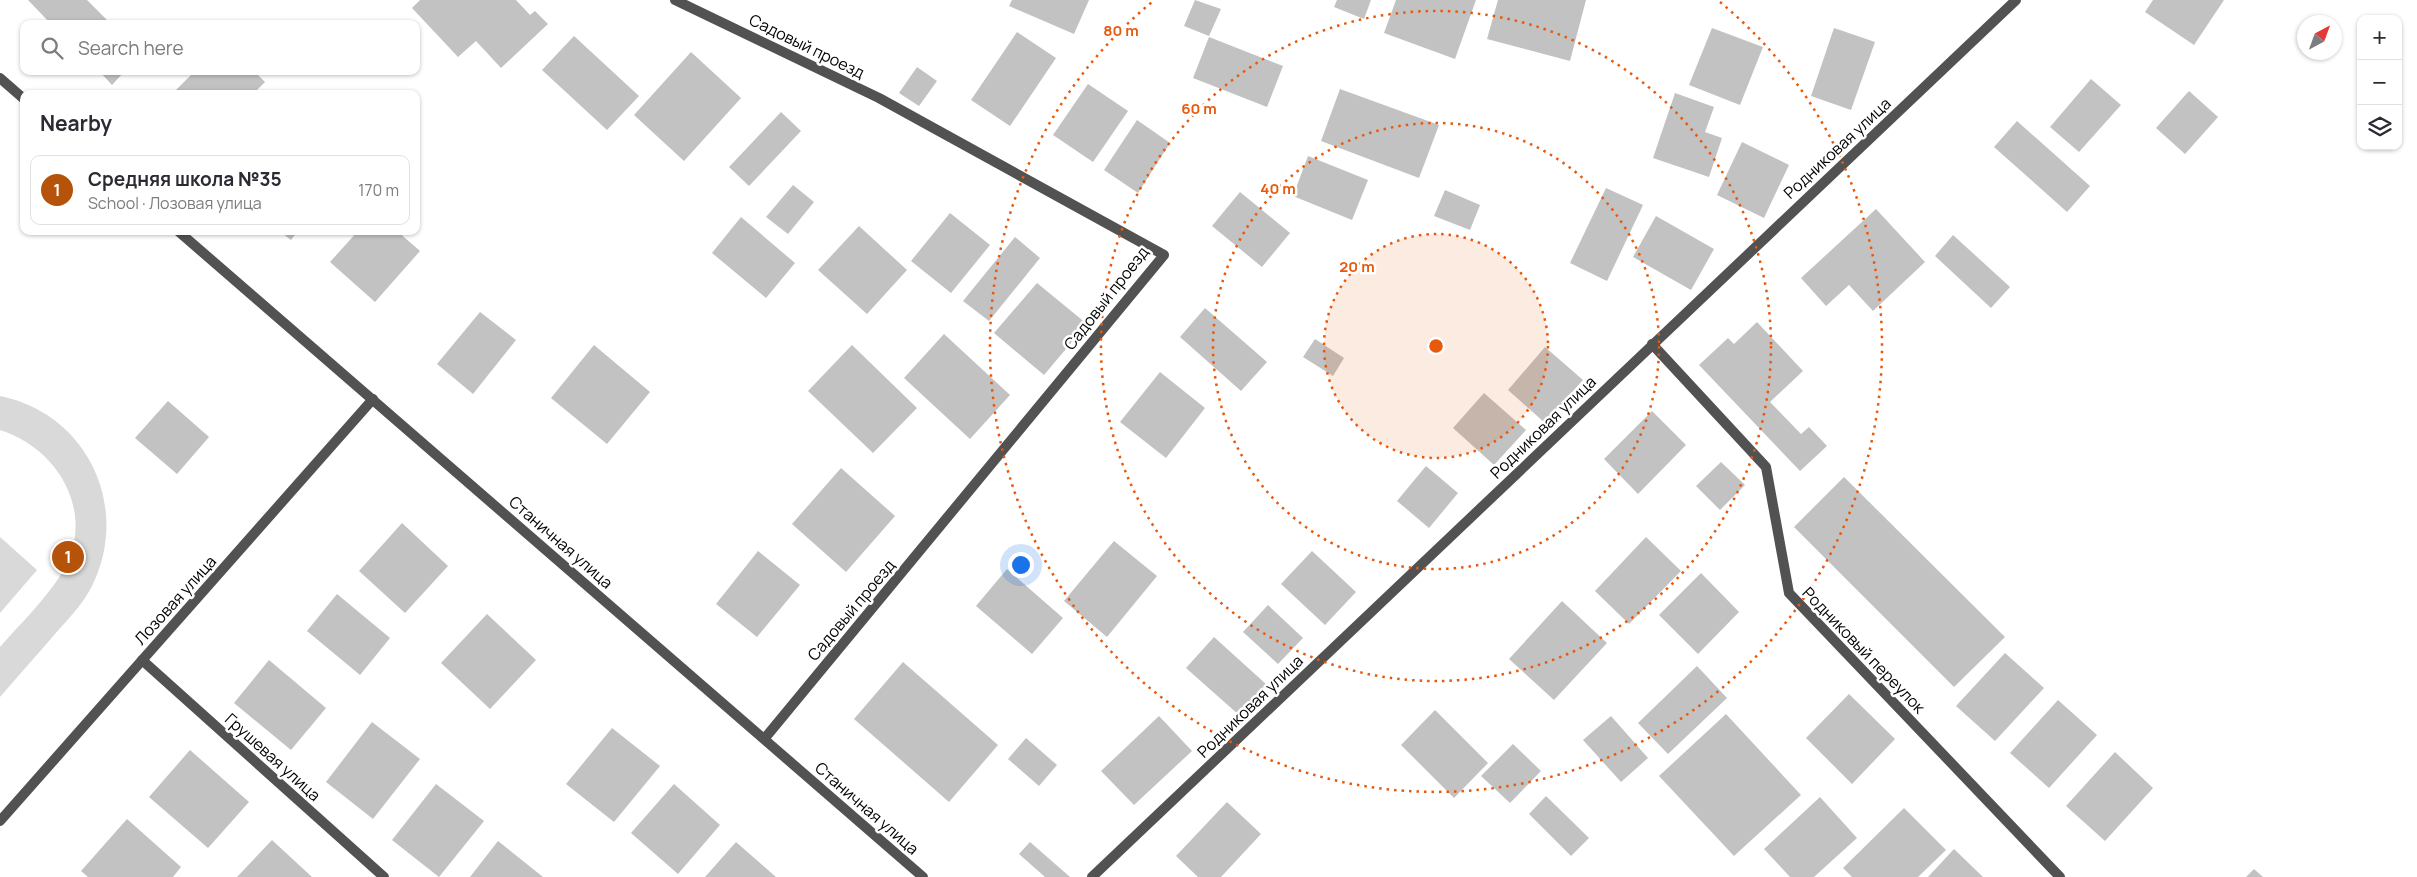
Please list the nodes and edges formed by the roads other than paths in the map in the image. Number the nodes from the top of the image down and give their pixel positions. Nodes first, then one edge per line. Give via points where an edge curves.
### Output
1 (675, 0) edge
2 (2016, 0) edge
3 (0, 78) edge
4 (20, 96) edge
5 (183, 235) edge
6 (1652, 344) junction
7 (373, 399) junction
8 (142, 660) junction
9 (765, 738) junction
10 (0, 821) edge
11 (384, 877) edge
12 (923, 877) edge
13 (1092, 877) edge
14 (2060, 877) edge

1 - 9 street, Садовый проезд via 879,98 1164,255
2 - 6 street, Родниковая улица
3 - 4 street
5 - 7 street, Станичная улица
6 - 13 street, Родниковая улица
6 - 14 street, Родниковый переулок via 1766,467 1789,593
7 - 8 street, Лозовая улица
7 - 9 street, Станичная улица
8 - 10 street, Лозовая улица
8 - 11 street, Грушевая улица
9 - 12 street, Станичная улица

